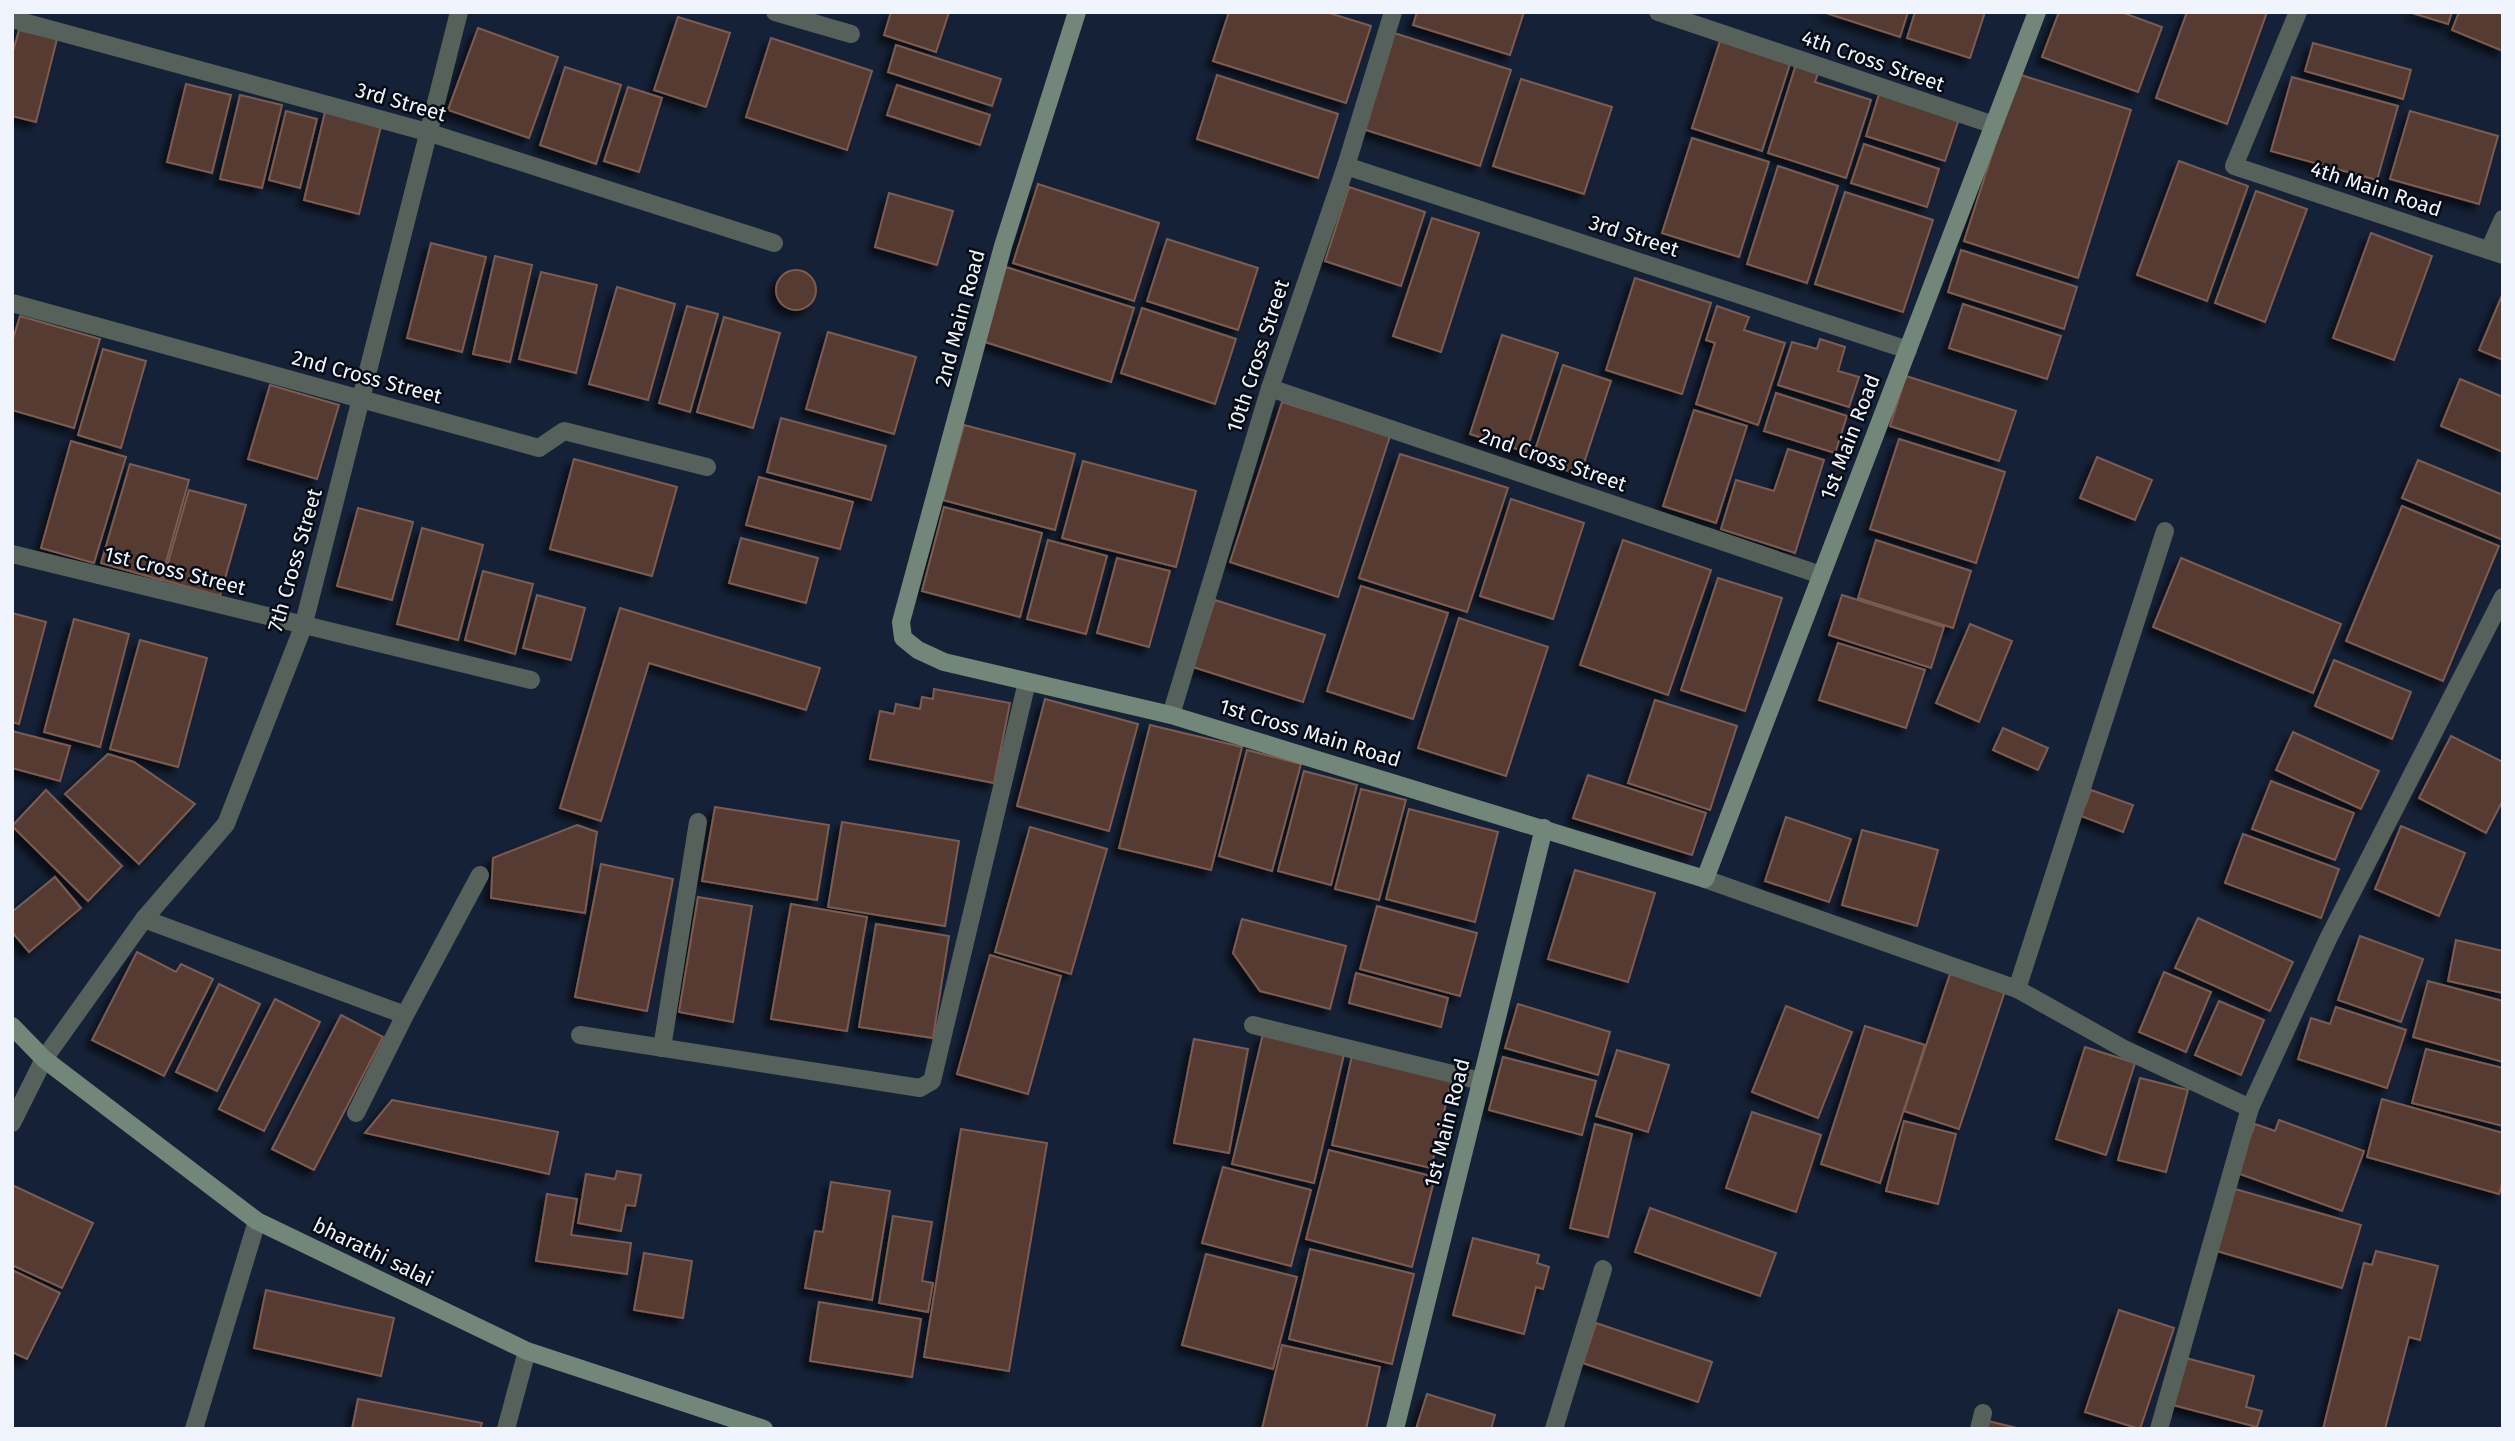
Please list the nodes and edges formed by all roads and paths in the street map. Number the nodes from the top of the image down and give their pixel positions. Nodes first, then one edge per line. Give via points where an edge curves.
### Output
1 (459, 12) edge
2 (775, 12) edge
3 (1077, 12) edge
4 (1393, 12) edge
5 (1658, 12) edge
6 (2037, 12) edge
7 (2298, 12) edge
8 (12, 19) edge
9 (851, 34) dead end
10 (1994, 125) junction
11 (427, 132) junction
12 (1346, 166) junction
13 (2503, 219) edge
14 (774, 243) dead end
15 (2496, 253) edge
16 (12, 303) edge
17 (1908, 350) junction
18 (1270, 388) junction
19 (362, 399) junction
20 (707, 467) dead end
21 (2165, 531) dead end
22 (12, 554) edge
23 (1821, 575) junction
24 (2503, 597) edge
25 (303, 627) junction
26 (903, 638) joint
27 (531, 680) dead end
28 (1027, 682) junction
29 (1171, 715) junction
30 (698, 821) dead end
31 (1544, 828) junction
32 (480, 875) dead end
33 (1705, 879) junction
34 (144, 919) junction
35 (2017, 989) junction
36 (405, 1015) junction
37 (1253, 1025) dead end
38 (12, 1026) edge
39 (580, 1035) dead end
40 (662, 1048) junction
41 (44, 1059) junction
42 (1481, 1081) junction
43 (2250, 1108) junction
44 (356, 1113) dead end
45 (12, 1123) edge
46 (257, 1221) junction
47 (1603, 1269) dead end
48 (527, 1351) junction
49 (194, 1429) edge
50 (506, 1429) edge
51 (764, 1429) edge
52 (1395, 1429) edge
53 (1554, 1429) edge
54 (2159, 1429) edge

1 - 11 street, 7th Cross Street
2 - 9 street
3 - 26 street, 2nd Main Road via 1003,246 901,622
4 - 12 street, 10th Cross Street
5 - 10 street, 4th Cross Street
6 - 10 street, 1st Main Road
7 - 15 street, 4th Main Road via 2234,166
8 - 11 street, 3rd Street
10 - 17 street, 1st Main Road
11 - 14 street, 3rd Street
11 - 19 street, 7th Cross Street
12 - 17 street, 3rd Street
12 - 18 street, 10th Cross Street
13 - 15 street
16 - 19 street, 2nd Cross Street
17 - 23 street, 1st Main Road
18 - 23 street, 2nd Cross Street
18 - 29 street, 10th Cross Street
19 - 20 street, 2nd Cross Street via 539,448 564,431
19 - 25 street, 7th Cross Street
21 - 35 street
22 - 25 street, 1st Cross Street
23 - 33 street, 1st Main Road
24 - 43 street via 2328,939
25 - 27 street, 1st Cross Street
25 - 34 street, 7th Cross Street via 226,824
26 - 28 street, 1st Cross Main Road via 944,662
28 - 29 street, 1st Cross Main Road
28 - 40 street via 932,1081 920,1088
29 - 31 street, 1st Cross Main Road
30 - 40 street
31 - 33 street, 1st Cross Main Road
31 - 42 street, 1st Main Road
32 - 36 street
33 - 35 street
34 - 36 street
34 - 41 street, 7th Cross Street
35 - 43 street via 2126,1051
36 - 44 street
37 - 42 street
38 - 41 street, bharathi salai
39 - 40 street
41 - 45 street, 7th Cross Street
41 - 46 street, bharathi salai
42 - 52 street, 1st Main Road
43 - 54 street
46 - 48 street, bharathi salai
46 - 49 street
47 - 53 street
48 - 50 street
48 - 51 street, bharathi salai

